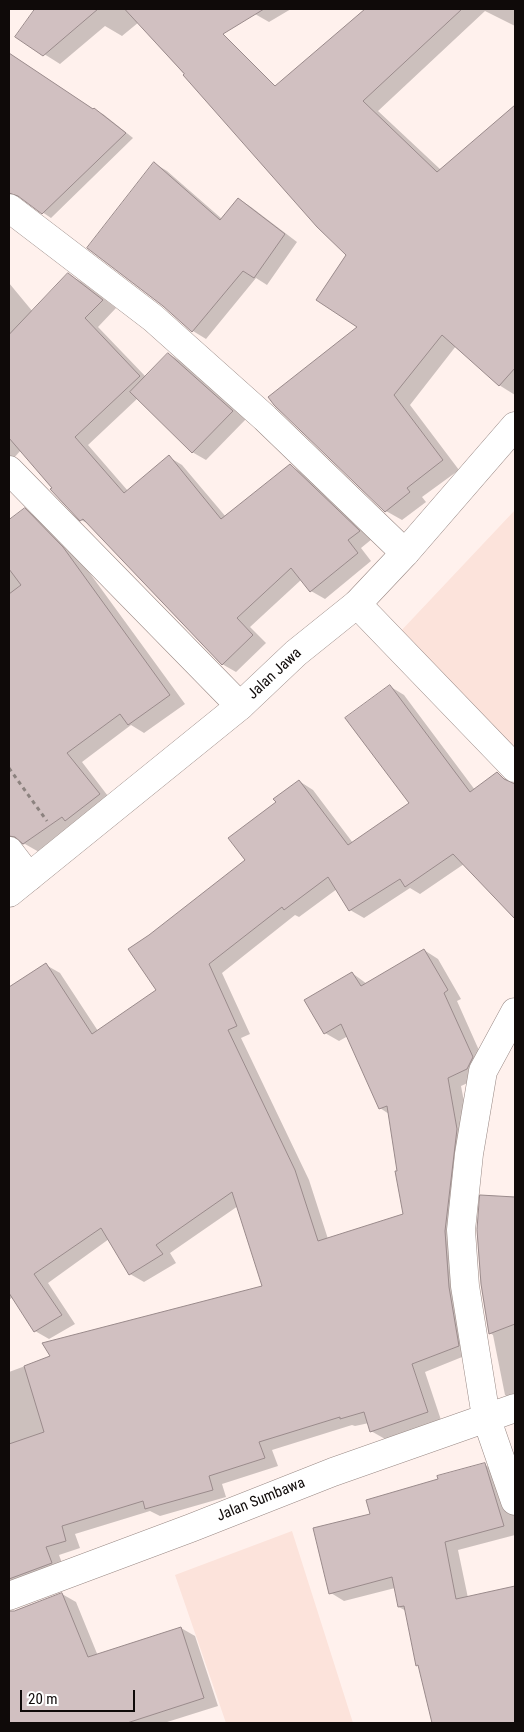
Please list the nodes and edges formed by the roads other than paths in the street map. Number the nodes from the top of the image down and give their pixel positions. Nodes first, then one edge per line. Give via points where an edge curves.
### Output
1 (9, 208) edge
2 (515, 426) edge
3 (9, 470) edge
4 (405, 553) junction
5 (357, 604) junction
6 (240, 706) junction
7 (515, 768) edge
8 (9, 851) edge
9 (19, 885) edge
10 (515, 1012) edge
11 (515, 1408) edge
12 (486, 1417) junction
13 (515, 1501) edge
14 (9, 1596) edge

1 - 4 street via 153,318 265,418
2 - 4 street, Jalan Jawa
3 - 6 street
4 - 5 street, Jalan Jawa
5 - 6 street, Jalan Jawa via 296,653
5 - 7 street
6 - 9 street, Jalan Jawa
8 - 9 street
10 - 12 street via 483,1072 469,1154 461,1230 465,1286
11 - 12 street, Jalan Sumbawa
12 - 13 street
12 - 14 street, Jalan Sumbawa

